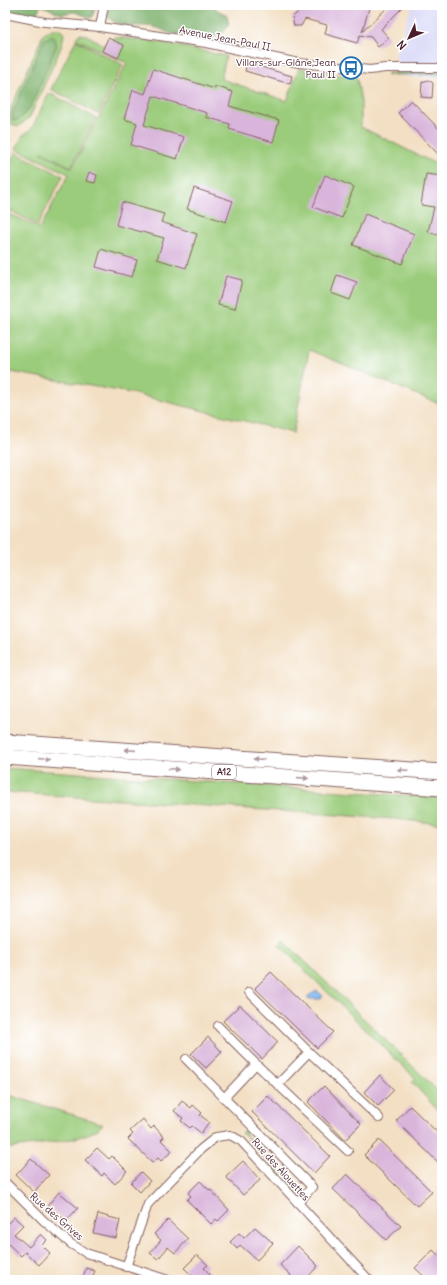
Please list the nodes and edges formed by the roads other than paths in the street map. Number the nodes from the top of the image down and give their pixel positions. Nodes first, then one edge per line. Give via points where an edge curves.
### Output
1 (104, 5) edge
2 (5, 14) edge
3 (100, 27) junction
4 (442, 68) edge
5 (5, 742) edge
6 (5, 757) edge
7 (442, 772) edge
8 (442, 788) edge
9 (249, 992) dead end
10 (218, 1026) dead end
11 (309, 1052) junction
12 (186, 1059) dead end
13 (256, 1064) junction
14 (278, 1084) junction
15 (224, 1098) junction
16 (379, 1118) dead end
17 (348, 1151) dead end
18 (5, 1182) edge
19 (298, 1203) junction
20 (126, 1267) junction
21 (168, 1280) edge
22 (369, 1280) edge

1 - 3 street
2 - 3 street, Avenue Jean-Paul II via 45,22
3 - 4 street, Avenue Jean-Paul II via 206,43 299,64 370,70
7 -> 5 highway, A12
6 -> 8 highway, A12
9 - 11 street
10 - 13 street
11 - 14 street
11 - 16 street
12 - 15 street
13 - 14 street
13 - 15 street
14 - 17 street
15 - 19 street via 312,1187
18 - 20 street, Rue des Grives via 71,1244 92,1256
19 - 20 street, Rue des Alouettes via 242,1141 230,1135 216,1137 201,1148 148,1204
19 - 22 street, Rue des Alouettes
20 - 21 street, Rue des Grives

